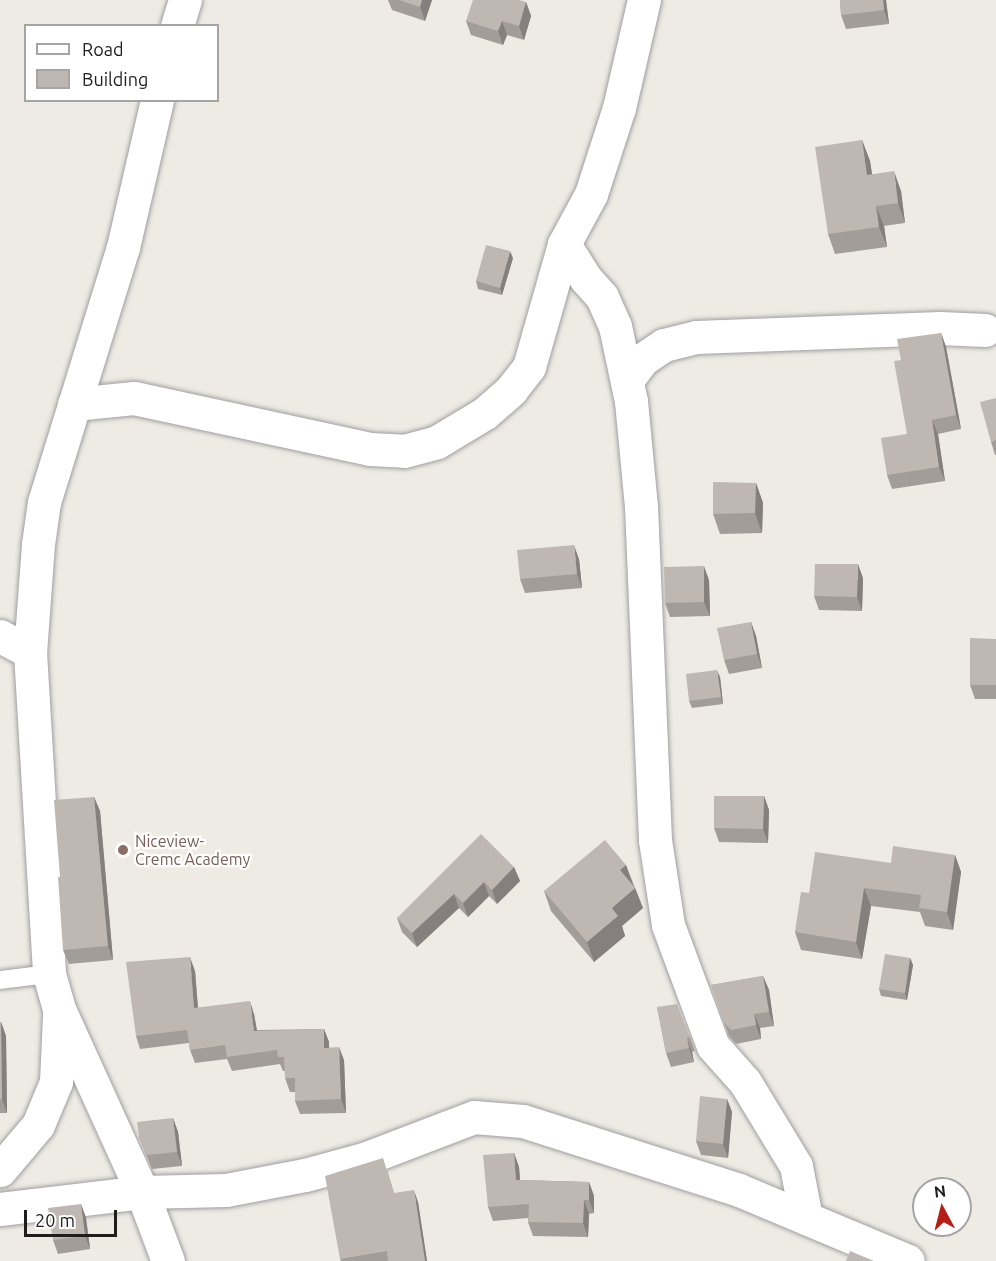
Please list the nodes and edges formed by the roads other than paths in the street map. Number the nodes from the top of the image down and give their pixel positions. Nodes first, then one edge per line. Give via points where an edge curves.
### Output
1 (186, 0) edge
2 (644, 0) edge
3 (178, 24) edge
4 (157, 102) edge
5 (564, 244) junction
6 (986, 330) dead end
7 (627, 380) junction
8 (74, 404) junction
9 (0, 636) edge
10 (30, 652) junction
11 (49, 974) junction
12 (0, 980) edge
13 (59, 1009) junction
14 (0, 1170) edge
15 (142, 1192) junction
16 (0, 1209) edge
17 (806, 1218) junction
18 (168, 1261) edge
19 (908, 1261) edge

1 - 3 street
2 - 5 street via 619,108 591,194
4 - 8 street via 123,247
5 - 7 street via 602,297 615,326
5 - 8 street via 529,367 485,413 437,442 404,451 370,448 134,398
6 - 7 street via 940,328 696,337 664,345 643,359
7 - 17 street via 641,506 655,840 668,925 713,1046 745,1082 796,1166
8 - 10 street via 45,502
9 - 10 street
10 - 11 street
11 - 12 lane
11 - 13 street
13 - 14 street via 56,1082 38,1125
13 - 15 street
15 - 16 street
15 - 17 street via 226,1190 305,1175 364,1159 474,1117 523,1121 739,1190
15 - 18 street
17 - 19 street

